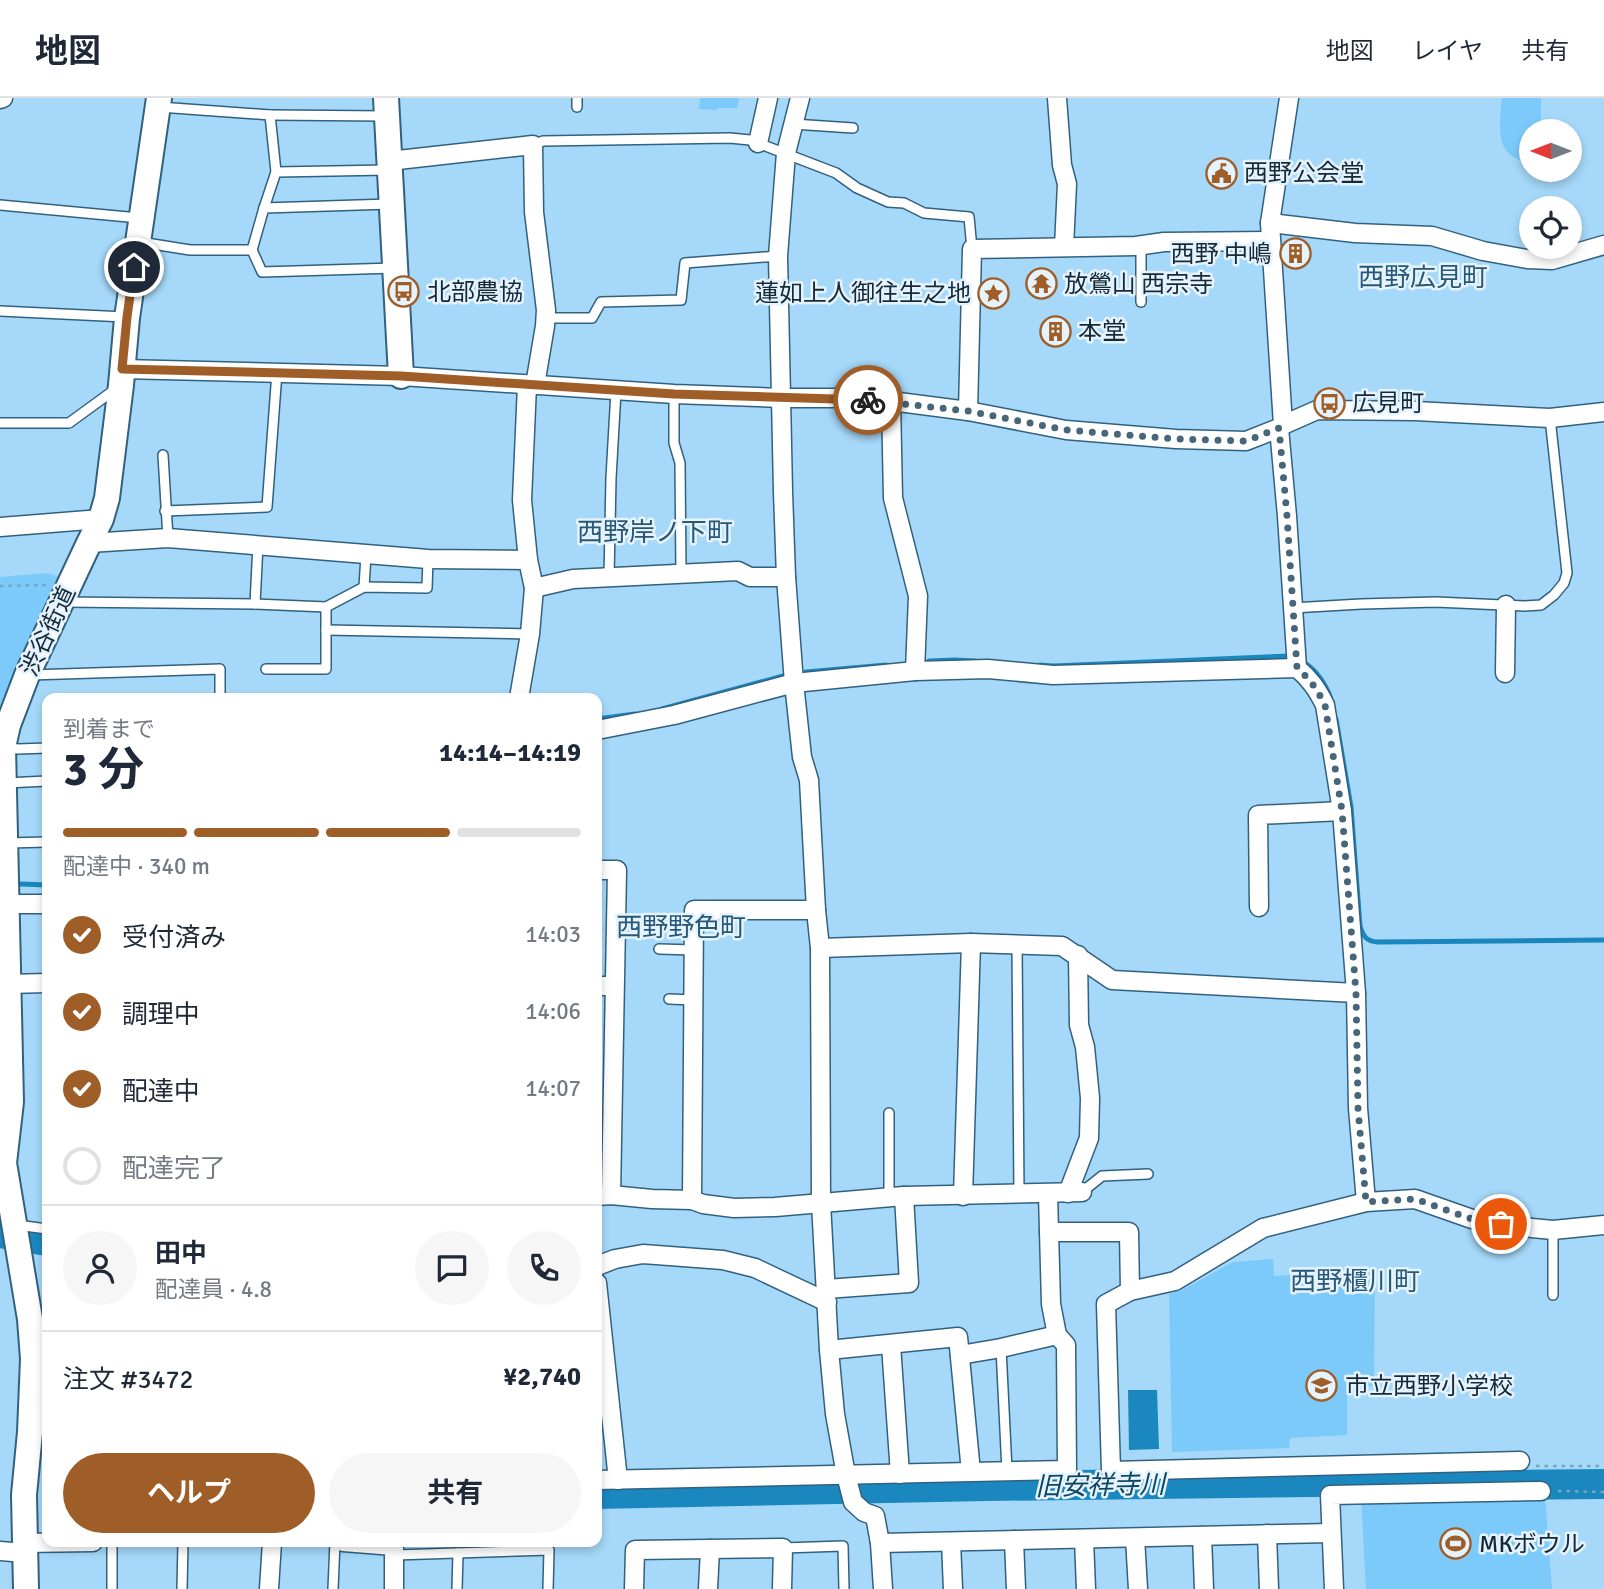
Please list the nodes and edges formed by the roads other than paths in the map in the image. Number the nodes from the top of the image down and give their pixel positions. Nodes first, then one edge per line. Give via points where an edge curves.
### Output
1 (768, 98) edge
2 (800, 98) edge
3 (1057, 98) edge
4 (1289, 98) edge
5 (158, 103) edge
6 (386, 107) edge
7 (271, 115) junction
8 (793, 124) junction
9 (853, 128) dead end
10 (758, 143) junction
11 (533, 145) junction
12 (786, 153) junction
13 (390, 165) junction
14 (276, 172) junction
15 (392, 204) junction
16 (0, 205) edge
17 (264, 208) junction
18 (140, 230) junction
19 (1270, 232) junction
20 (1141, 245) junction
21 (1604, 245) edge
22 (1064, 247) junction
23 (972, 248) junction
24 (252, 250) junction
25 (778, 256) junction
26 (395, 268) junction
27 (1141, 302) dead end
28 (0, 311) edge
29 (127, 317) junction
30 (545, 318) junction
31 (277, 372) junction
32 (401, 376) junction
33 (122, 377) junction
34 (531, 385) junction
35 (616, 391) junction
36 (674, 394) junction
37 (781, 398) junction
38 (891, 401) junction
39 (968, 411) junction
40 (1604, 412) edge
41 (1550, 418) junction
42 (0, 423) edge
43 (1281, 426) junction
44 (163, 455) dead end
45 (165, 511) junction
46 (101, 519) junction
47 (0, 527) edge
48 (168, 538) junction
49 (89, 542) junction
50 (258, 544) junction
51 (366, 555) junction
52 (428, 559) junction
53 (528, 560) junction
54 (681, 575) junction
55 (609, 577) junction
56 (786, 577) junction
57 (364, 587) junction
58 (534, 588) junction
59 (56, 593) junction
60 (255, 604) junction
61 (1506, 605) junction
62 (326, 607) junction
63 (1292, 608) junction
64 (326, 630) junction
65 (530, 634) junction
66 (1297, 660) junction
67 (266, 669) dead end
68 (915, 671) junction
69 (1505, 673) dead end
70 (27, 675) junction
71 (794, 683) junction
72 (220, 693) edge
73 (520, 693) edge
74 (602, 729) edge
75 (2, 747) edge
76 (42, 748) edge
77 (42, 781) edge
78 (4, 783) junction
79 (1342, 811) junction
80 (42, 842) edge
81 (6, 843) junction
82 (602, 870) edge
83 (7, 904) junction
84 (42, 904) edge
85 (1259, 907) dead end
86 (816, 910) junction
87 (971, 943) junction
88 (1017, 944) junction
89 (820, 948) junction
90 (659, 949) dead end
91 (694, 950) junction
92 (1078, 955) junction
93 (42, 983) edge
94 (8, 984) junction
95 (606, 986) edge
96 (1356, 993) junction
97 (669, 999) dead end
98 (694, 1000) junction
99 (889, 1113) dead end
100 (2, 1159) edge
101 (1148, 1174) dead end
102 (1075, 1193) junction
103 (1019, 1194) junction
104 (1048, 1194) junction
105 (604, 1195) edge
106 (963, 1196) junction
107 (896, 1197) junction
108 (692, 1200) junction
109 (1366, 1202) junction
110 (821, 1203) junction
111 (15, 1225) junction
112 (1604, 1225) edge
113 (42, 1228) edge
114 (1553, 1230) junction
115 (1049, 1232) junction
116 (602, 1264) edge
117 (1130, 1291) junction
118 (1553, 1295) dead end
119 (827, 1296) junction
120 (602, 1330) edge
121 (1057, 1335) junction
122 (891, 1345) junction
123 (1001, 1348) junction
124 (829, 1350) junction
125 (960, 1355) junction
126 (1520, 1461) road end
127 (1382, 1464) junction
128 (1007, 1471) junction
129 (971, 1472) junction
130 (900, 1474) junction
131 (846, 1475) junction
132 (602, 1480) edge
133 (618, 1480) junction
134 (1541, 1491) road end
135 (1382, 1494) junction
136 (1331, 1532) junction
137 (1267, 1534) junction
138 (1202, 1536) junction
139 (1135, 1538) junction
140 (1084, 1539) junction
141 (1014, 1540) junction
142 (951, 1542) junction
143 (880, 1543) junction
144 (42, 1546) edge
145 (111, 1547) edge
146 (183, 1547) edge
147 (272, 1547) edge
148 (335, 1547) edge
149 (25, 1548) junction
150 (394, 1548) edge
151 (783, 1548) junction
152 (710, 1549) junction
153 (0, 1551) edge
154 (458, 1553) junction
155 (26, 1589) edge
156 (112, 1589) edge
157 (182, 1589) edge
158 (269, 1589) edge
159 (333, 1589) edge
160 (394, 1589) edge
161 (457, 1589) edge
162 (548, 1589) edge
163 (634, 1589) edge
164 (708, 1589) edge
165 (782, 1589) edge
166 (844, 1589) edge
167 (883, 1589) edge
168 (953, 1589) edge
169 (1016, 1589) edge
170 (1086, 1589) edge
171 (1138, 1589) edge
172 (1204, 1589) edge
173 (1269, 1589) edge
174 (1334, 1589) edge

1 - 10 street
2 - 8 street
3 - 22 street via 1067,184
4 - 19 street
5 - 7 lane
5 - 18 main road, 渋谷街道
6 - 7 lane
6 - 13 main road
7 - 14 lane
8 - 9 lane
8 - 12 street
10 - 11 lane via 730,138 542,141
10 - 12 lane
11 - 13 street
11 - 30 street via 534,212
12 - 23 lane via 836,173 888,202 904,203 924,214 969,217
12 - 25 street
13 - 14 lane
13 - 15 main road
14 - 17 lane
15 - 17 lane
15 - 26 main road
16 - 18 lane
17 - 24 lane
18 - 24 lane via 190,250
18 - 29 main road, 渋谷街道
19 - 20 street
19 - 21 street via 1432,236 1483,251 1552,260
19 - 43 street
20 - 22 street
20 - 27 lane
22 - 23 street
23 - 39 street
24 - 26 lane via 262,272
25 - 30 lane via 685,263 681,300 601,302 593,318
25 - 37 street
26 - 32 main road
28 - 29 lane
29 - 33 main road, 渋谷街道
30 - 34 street
31 - 32 street
31 - 33 street
31 - 45 lane via 267,507
32 - 34 street
33 - 42 lane via 69,422
33 - 46 main road, 渋谷街道
34 - 35 street
34 - 53 street via 522,500
35 - 36 street
35 - 55 lane
36 - 37 street
36 - 54 lane
37 - 38 street
37 - 56 street
38 - 39 street
38 - 68 street via 893,498 918,596
39 - 43 street via 1066,430 1176,439 1246,441
40 - 41 street
41 - 43 street via 1317,410
41 - 61 lane via 1564,583 1541,605
43 - 63 street
44 - 45 lane
45 - 48 lane
46 - 47 street
46 - 49 main road, 渋谷街道
48 - 49 street
48 - 50 street
49 - 59 main road, 渋谷街道
50 - 51 street
50 - 60 lane
51 - 52 street
51 - 57 lane
52 - 53 street
52 - 57 lane via 427,588
53 - 58 street
54 - 55 street
54 - 56 street via 738,571 750,577
55 - 58 street
56 - 71 street
57 - 62 lane
58 - 65 street
59 - 60 lane
59 - 70 main road, 渋谷街道
60 - 62 lane
61 - 63 lane via 1436,602
61 - 69 street
62 - 64 lane
63 - 66 street
64 - 65 lane
64 - 67 lane via 326,669
65 - 73 street
66 - 68 street via 1053,674 988,669
66 - 79 street via 1325,705
68 - 71 street
70 - 72 lane via 220,669
70 - 75 main road, 渋谷街道
71 - 74 street
71 - 86 street via 809,780
75 - 76 lane
75 - 78 main road, 渋谷街道
77 - 78 lane
78 - 81 main road, 渋谷街道
79 - 85 street via 1258,815
79 - 96 street
80 - 81 lane
81 - 83 main road, 渋谷街道
82 - 95 street via 617,870
83 - 84 street
83 - 94 main road, 渋谷街道
86 - 89 street
86 - 91 street via 694,910
87 - 88 street
87 - 89 street
87 - 106 street
88 - 92 street via 1062,946
88 - 103 lane
89 - 110 street
90 - 91 lane
91 - 98 street
92 - 96 street via 1112,981
92 - 102 street via 1079,1025 1090,1098 1088,1138
93 - 94 street
94 - 100 main road, 渋谷街道 via 11,1102
95 - 105 street
96 - 109 street
97 - 98 lane
98 - 108 street
99 - 107 lane
100 - 111 main road, 渋谷街道
101 - 102 lane via 1102,1177
102 - 104 street
103 - 104 street
103 - 106 street
104 - 115 street
105 - 108 street
106 - 107 street
107 - 110 street
107 - 119 street via 909,1283
108 - 110 street via 734,1208
109 - 114 street via 1415,1199 1472,1219
109 - 117 street via 1263,1228 1175,1281
110 - 119 street
111 - 113 lane
111 - 149 main road, 渋谷街道 via 33,1359
112 - 114 street
114 - 118 lane
115 - 117 street via 1129,1232
115 - 121 street via 1051,1304
116 - 119 street via 643,1254 723,1260
117 - 127 street via 1106,1304 1111,1471
119 - 124 street
120 - 133 street
121 - 123 street
121 - 128 street via 1066,1345 1067,1470
122 - 124 street
122 - 125 street via 958,1337
122 - 130 street
123 - 125 street
123 - 128 lane
124 - 131 street
125 - 129 street
126 - 127 street
127 - 135 street
128 - 129 street
129 - 130 street
130 - 131 street
131 - 133 street
131 - 143 street via 853,1502 875,1516
132 - 133 street
134 - 135 street
135 - 136 street via 1330,1494
136 - 137 street
136 - 174 street
137 - 138 street
137 - 173 street
138 - 139 street
138 - 172 street
139 - 140 street
139 - 171 street
140 - 141 street
140 - 170 street
141 - 142 street
141 - 169 street
142 - 143 street
142 - 168 street
143 - 167 street
144 - 149 street
145 - 156 lane
146 - 157 lane
147 - 158 street
148 - 159 lane
149 - 153 street
149 - 155 main road, 渋谷街道
150 - 154 lane
150 - 160 street
151 - 152 street
151 - 165 street
151 - 166 lane via 843,1546
152 - 163 street via 635,1550
152 - 164 street
154 - 161 lane
154 - 162 lane via 549,1550

